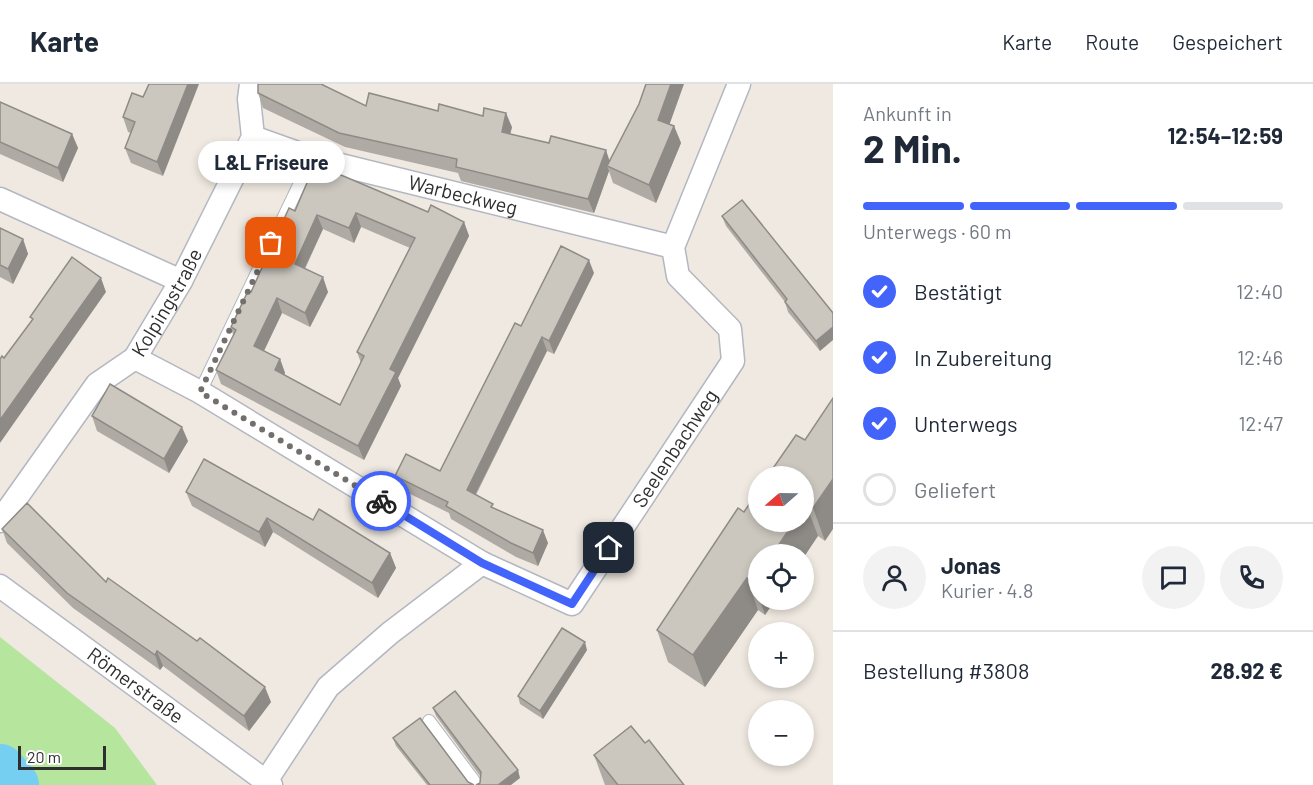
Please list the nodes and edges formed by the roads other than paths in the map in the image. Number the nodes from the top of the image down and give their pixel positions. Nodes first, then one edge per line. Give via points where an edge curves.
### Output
1 (251, 84) edge
2 (739, 84) edge
3 (253, 137) junction
4 (312, 158) junction
5 (0, 199) edge
6 (673, 247) junction
7 (181, 282) junction
8 (135, 358) junction
9 (200, 392) junction
10 (0, 521) edge
11 (482, 563) junction
12 (0, 586) edge
13 (429, 721) dead end
14 (268, 783) edge
15 (477, 785) edge

1 - 3 street
2 - 6 street
3 - 4 street, Warbeckweg
3 - 7 street, Kolpingstraße
4 - 6 street, Warbeckweg
4 - 9 lane
5 - 7 street
6 - 11 street, Seelenbachweg via 678,276 730,329 733,361 572,604
7 - 8 street, Kolpingstraße
8 - 9 street
8 - 10 street, Kolpingstraße via 97,384
9 - 11 street
11 - 14 street via 390,633 328,687
12 - 14 street, Römerstraße
13 - 15 lane

